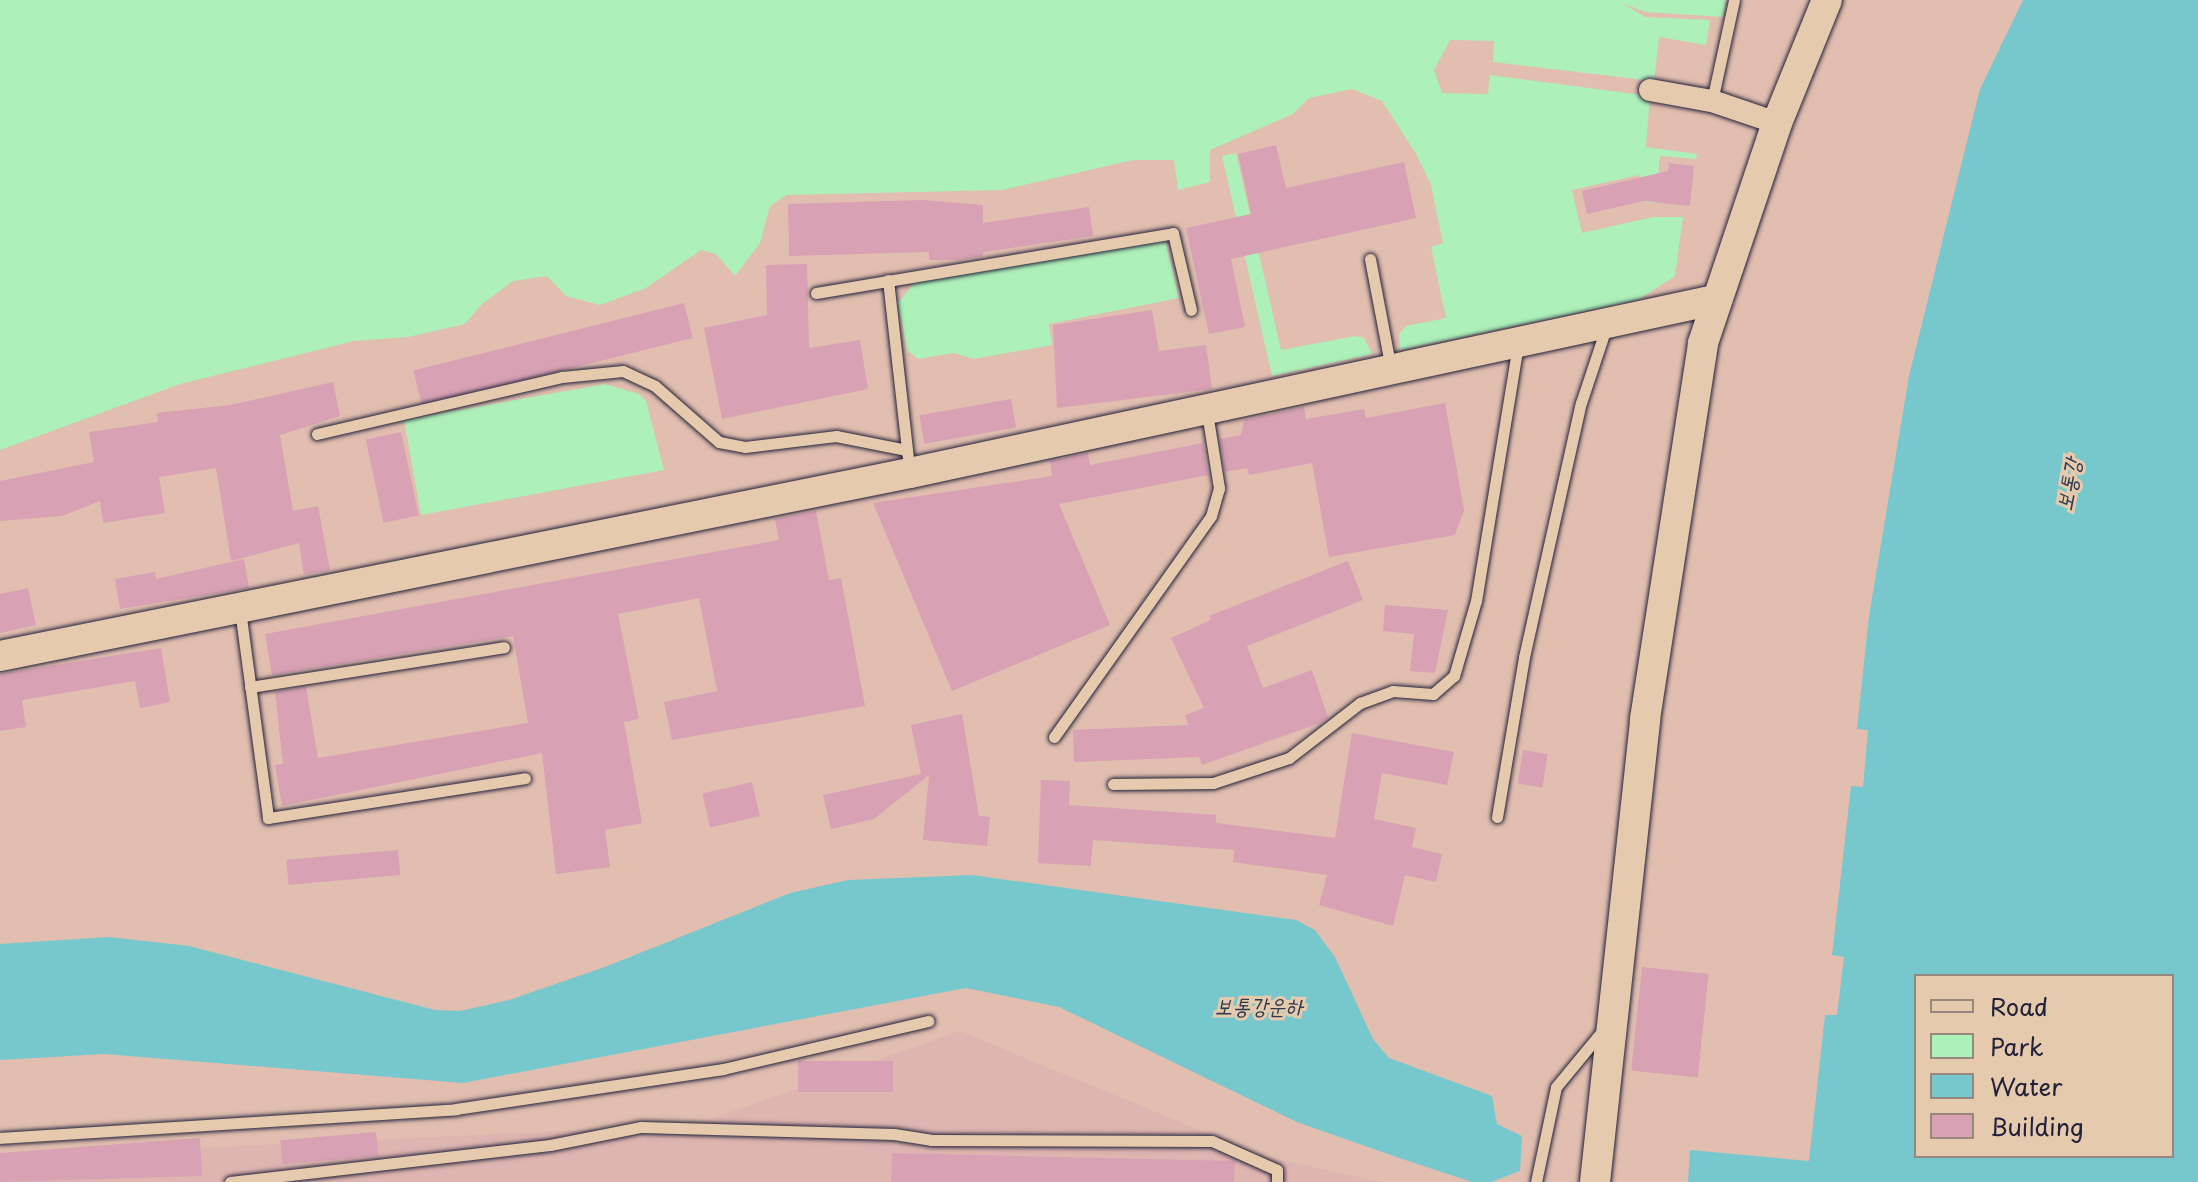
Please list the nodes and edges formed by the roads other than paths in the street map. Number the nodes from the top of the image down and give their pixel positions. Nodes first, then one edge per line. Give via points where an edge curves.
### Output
1 (1734, 0) edge
2 (1827, 0) edge
3 (1650, 90) dead end
4 (1712, 101) junction
5 (1777, 123) junction
6 (1370, 259) dead end
7 (888, 280) junction
8 (816, 293) dead end
9 (1714, 300) junction
10 (1191, 310) dead end
11 (1608, 324) junction
12 (1518, 343) junction
13 (1391, 370) junction
14 (1206, 407) junction
15 (317, 434) dead end
16 (908, 461) junction
17 (240, 609) junction
18 (504, 647) dead end
19 (0, 656) edge
20 (250, 687) junction
21 (1054, 737) dead end
22 (525, 778) dead end
23 (1113, 784) dead end
24 (1497, 817) dead end
25 (1614, 1018) junction
26 (928, 1021) dead end
27 (0, 1138) edge
28 (230, 1182) edge
29 (1277, 1182) edge
30 (1536, 1182) edge
31 (1595, 1182) edge

1 - 4 lane
2 - 5 street
3 - 4 street
4 - 5 street
5 - 9 street
6 - 13 lane
7 - 8 lane
7 - 10 lane via 1173,233
7 - 16 lane
9 - 11 street
9 - 25 street via 1645,719
11 - 12 street
11 - 24 lane via 1578,418 1524,657
12 - 13 street
12 - 23 lane via 1476,601 1454,676 1433,694 1393,691 1360,703 1289,758 1213,783
13 - 14 street
14 - 16 street
14 - 21 lane via 1219,488 1211,516
15 - 16 lane via 562,377 623,371 655,386 719,442 745,447 836,436
16 - 17 street
17 - 19 street
17 - 20 lane
18 - 20 lane
20 - 22 lane via 268,818
25 - 30 lane via 1556,1087
25 - 31 street
26 - 27 lane via 723,1069 456,1109
28 - 29 lane via 550,1145 641,1127 894,1134 931,1140 1212,1141 1277,1170

